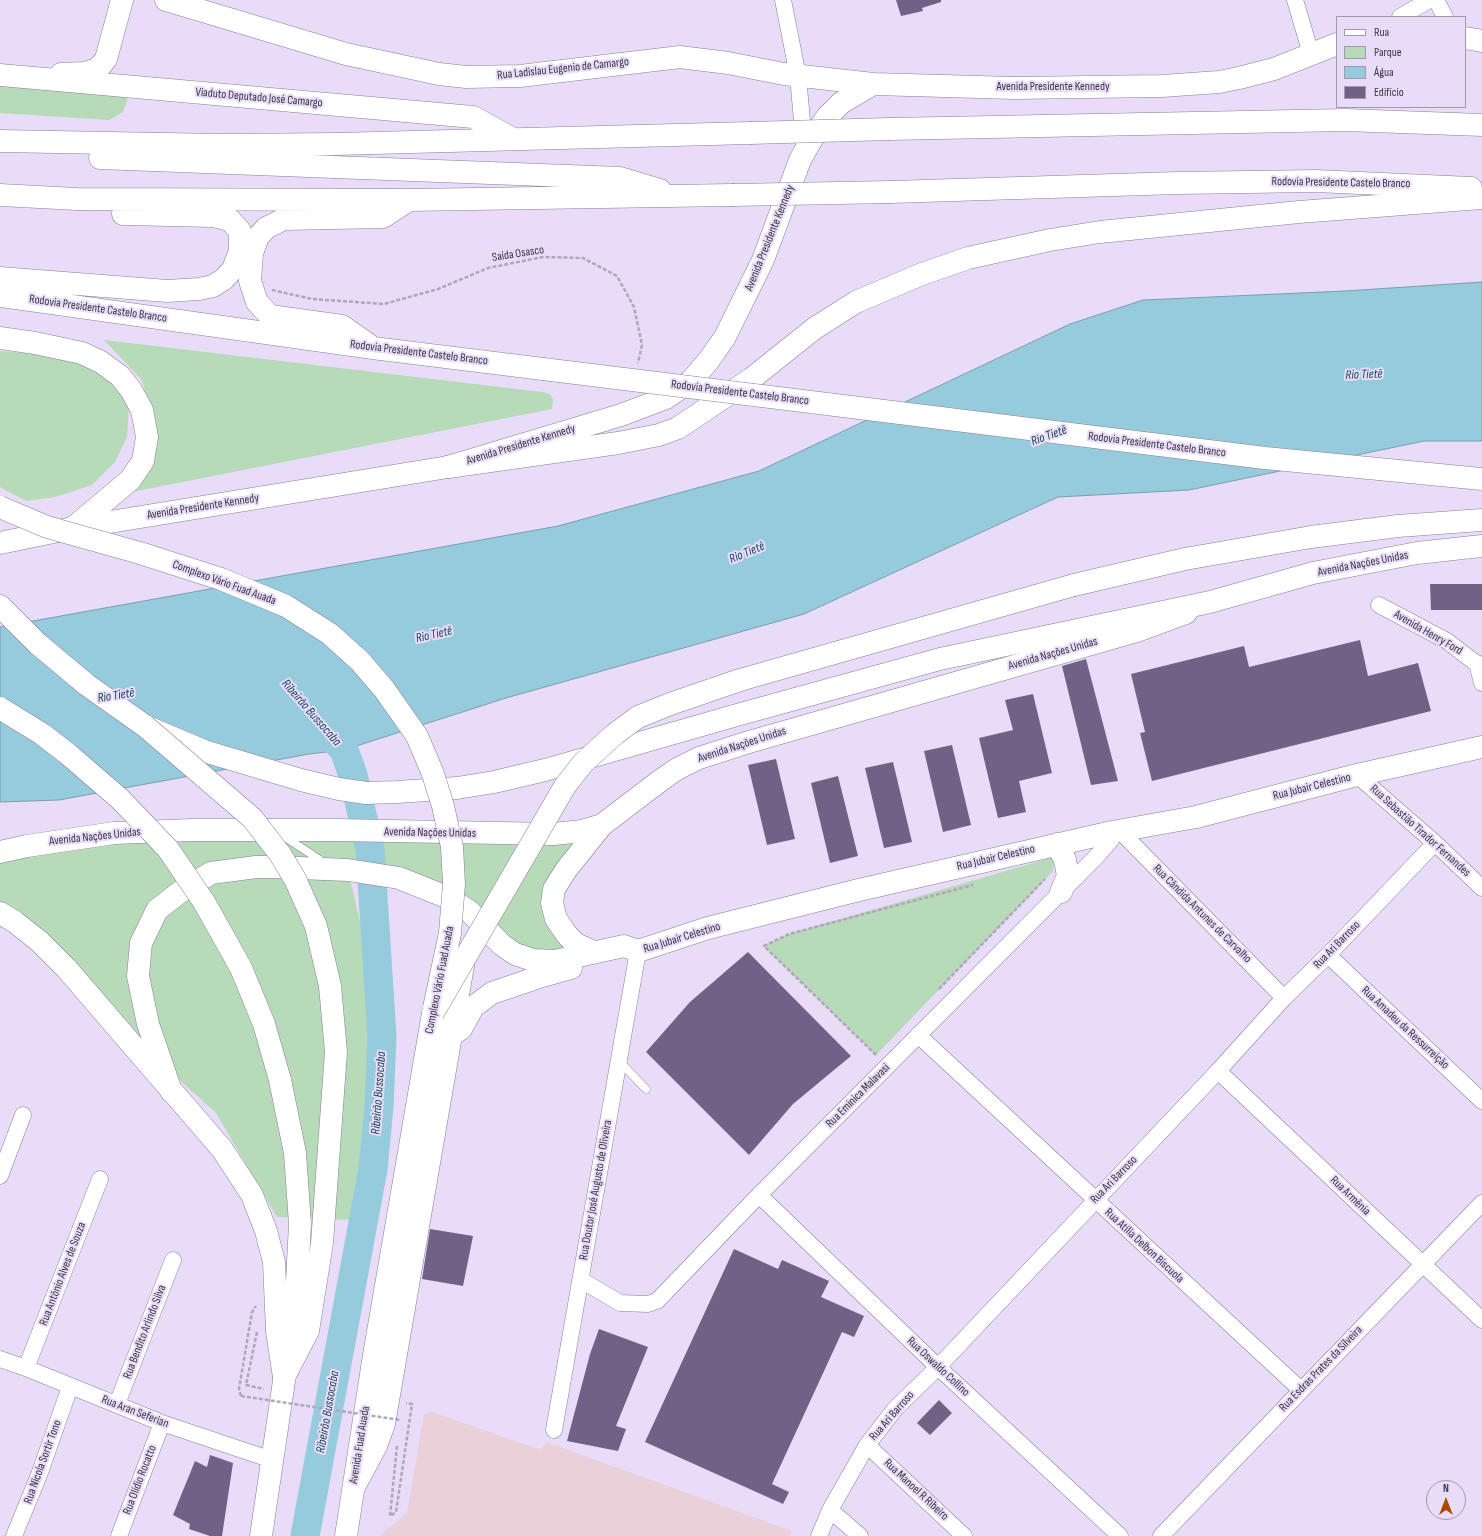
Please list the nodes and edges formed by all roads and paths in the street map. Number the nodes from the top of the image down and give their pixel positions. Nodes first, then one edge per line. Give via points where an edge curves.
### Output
1 (122, 0) edge
2 (166, 0) edge
3 (783, 0) edge
4 (1295, 0) edge
5 (1429, 0) edge
6 (1436, 0) edge
7 (1402, 16) edge
8 (1444, 16) edge
9 (1466, 38) edge
10 (1482, 41) edge
11 (1336, 44) edge
12 (1311, 54) junction
13 (0, 70) edge
14 (0, 75) edge
15 (798, 76) junction
16 (873, 84) junction
17 (1482, 125) edge
18 (513, 139) junction
19 (0, 141) edge
20 (44, 142) junction
21 (805, 151) junction
22 (1482, 189) edge
23 (0, 195) edge
24 (678, 196) junction
25 (1482, 198) edge
26 (77, 199) junction
27 (409, 200) junction
28 (0, 278) edge
29 (250, 281) junction
30 (0, 296) edge
31 (0, 338) edge
32 (373, 348) junction
33 (637, 366) dead end
34 (448, 467) junction
35 (1482, 478) edge
36 (0, 507) edge
37 (1482, 520) edge
38 (74, 528) junction
39 (0, 543) edge
40 (1482, 546) edge
41 (1210, 602) junction
42 (1379, 605) dead end
43 (0, 606) edge
44 (1480, 665) edge
45 (1482, 683) edge
46 (0, 708) edge
47 (145, 726) junction
48 (1482, 734) edge
49 (1482, 747) edge
50 (1357, 775) junction
51 (602, 825) junction
52 (274, 830) junction
53 (1115, 831) junction
54 (1435, 842) junction
55 (1057, 844) junction
56 (0, 852) edge
57 (341, 869) junction
58 (975, 885) dead end
59 (1054, 885) junction
60 (1482, 888) edge
61 (470, 912) junction
62 (0, 913) edge
63 (638, 951) junction
64 (594, 952) junction
65 (1328, 955) junction
66 (936, 992) dead end
67 (1284, 998) junction
68 (432, 1013) junction
69 (918, 1034) junction
70 (450, 1035) junction
71 (881, 1050) dead end
72 (876, 1055) junction
73 (619, 1061) junction
74 (887, 1067) junction
75 (1218, 1071) junction
76 (646, 1089) dead end
77 (172, 1091) junction
78 (1482, 1100) edge
79 (23, 1115) dead end
80 (0, 1176) edge
81 (100, 1179) dead end
82 (759, 1195) junction
83 (1095, 1200) junction
84 (1482, 1203) edge
85 (173, 1260) dead end
86 (1422, 1265) junction
87 (581, 1280) junction
88 (258, 1310) dead end
89 (1482, 1320) edge
90 (258, 1328) dead end
91 (374, 1355) joint
92 (0, 1359) edge
93 (938, 1367) junction
94 (26, 1368) junction
95 (283, 1385) junction
96 (70, 1387) junction
97 (1301, 1390) junction
98 (388, 1401) junction
99 (117, 1404) junction
100 (162, 1423) junction
101 (400, 1427) dead end
102 (554, 1430) dead end
103 (398, 1442) dead end
104 (867, 1445) junction
105 (272, 1460) junction
106 (354, 1487) junction
107 (830, 1510) junction
108 (14, 1536) edge
109 (118, 1536) edge
110 (261, 1536) edge
111 (346, 1536) edge
112 (819, 1536) edge
113 (860, 1536) edge
114 (964, 1536) edge
115 (1120, 1536) edge
116 (1161, 1536) edge

1 - 13 main road via 106,59 97,69 78,74
2 - 15 main road, Rua Ladislau Eugenio de Camargo via 346,54 439,74 474,77 520,76 680,57
3 - 15 street
4 - 12 street
5 - 7 street
6 - 8 street
9 - 10 main road
11 - 12 main road, Avenida Presidente Kennedy
12 - 16 main road, Avenida Presidente Kennedy via 1274,69 1239,78 1191,85 1014,88
14 - 18 main road, Viaduto Deputado José Camargo via 473,117
15 - 16 main road, Rua Ladislau Eugenio de Camargo
15 - 21 street
16 - 21 main road, Avenida Presidente Kennedy via 836,108
17 - 18 main road, bridge via 1345,120 890,128
18 - 20 main road via 337,144
19 - 20 main road
20 - 24 main road via 74,156 620,178
21 - 34 main road, Avenida Presidente Kennedy via 763,260 742,306 725,337 691,381 666,398 648,406
22 - 24 main road, Rodovia Presidente Castelo Branco, bridge via 1316,181
23 - 26 main road, Rodovia Presidente Castelo Branco
24 - 27 main road, Rodovia Presidente Castelo Branco
25 - 34 main road via 1299,212 1100,232 968,258 856,302 815,328 751,380 678,428 618,444
26 - 27 main road, Rodovia Presidente Castelo Branco
26 - 28 main road via 107,214 213,216 226,219 240,231 240,251 233,269 224,279 199,290 167,291
27 - 29 main road via 383,217 284,219 273,223 266,228 254,247 250,262
29 - 32 main road via 257,302 270,316 342,326
29 - 33 path, Saída Osasco via 260,287 312,299 384,304 438,289 488,268 543,257 583,258 618,276 634,307 642,345
30 - 32 main road, Rodovia Presidente Castelo Branco
31 - 38 main road via 82,354 101,362 120,376 142,410 147,437 143,461 138,470 115,494
32 - 35 main road, Rodovia Presidente Castelo Branco, bridge via 1265,458
34 - 38 main road, Avenida Presidente Kennedy
36 - 68 main road, Complexo Vário Fuad Auada, bridge via 47,527 221,579 286,606 330,634 360,661 384,689 417,736 433,774 452,847 454,884 450,933
37 - 68 main road, bridge via 1398,526 1311,537 1185,559 1074,585 740,680 638,717 583,763 565,786
38 - 39 main road, Avenida Presidente Kennedy
40 - 41 main road, Avenida Nações Unidas via 1417,553 1313,573
41 - 47 main road, bridge via 940,659 545,770 457,788 366,793 331,787 256,768 204,751
41 - 51 main road, Avenida Nações Unidas via 1137,631 699,758 676,769
42 - 44 street, Avenida Henry Ford via 1447,641
43 - 47 main road via 44,649
44 - 45 street, Avenida Henry Ford
46 - 95 main road, bridge via 68,754 120,799 168,849 204,902 241,968 264,1024 280,1080 295,1153 300,1224 296,1300
47 - 95 main road, bridge via 252,818 280,854 316,926 330,986 336,1052 322,1243 308,1331
48 - 50 main road, Rua Jubair Celestino via 1383,760
49 - 50 main road, Rua Jubair Celestino
50 - 53 main road, Rua Jubair Celestino via 1196,816
50 - 54 street, Rua Sebastião Tirador Fernandes
51 - 52 main road, Avenida Nações Unidas via 582,831 554,834
51 - 64 main road via 566,870 554,889 552,903 556,919 567,935 576,944
52 - 56 main road, Avenida Nações Unidas via 114,833
52 - 57 lane
53 - 55 main road, Rua Jubair Celestino
53 - 59 street, Rua Eminica Malavasi via 1111,840 1097,856
53 - 67 street, Rua Cândida Antunes de Carvalho
54 - 60 street, Rua Sebastião Tirador Fernandes
54 - 65 street, Rua Ari Barroso
55 - 59 main road via 1065,860 1068,876
55 - 63 main road, Rua Jubair Celestino via 784,908 708,928
57 - 61 main road via 399,878 449,898
57 - 77 main road via 256,867 211,873 157,910 141,943 138,976 148,1024
58 - 72 path via 789,934 764,946
59 - 66 path
59 - 69 street, Rua Eminica Malavasi
61 - 64 main road via 502,945 515,954 533,960 556,961
61 - 70 main road via 461,981
62 - 77 main road via 39,941 66,968
63 - 64 main road via 624,946
63 - 70 main road, Rua Jubair Celestino via 539,977 492,993 472,1007 461,1029
63 - 73 street, Rua Doutor José Augusto de Oliveira
65 - 67 street, Rua Ari Barroso
65 - 78 street, Rua Amadeu da Ressurreição
67 - 75 street, Rua Ari Barroso
68 - 91 main road, Complexo Vário Fuad Auada
69 - 74 street, Rua Eminica Malavasi
69 - 83 street, Rua Atília Delbon Biscuola
70 - 98 main road
71 - 72 path
72 - 74 path
73 - 76 lane
73 - 87 street, Rua Doutor José Augusto de Oliveira
74 - 82 street, Rua Eminica Malavasi
75 - 83 street, Rua Ari Barroso
75 - 86 street, Rua Armênia
77 - 95 main road via 222,1149 255,1203 266,1231 274,1262 277,1331
79 - 80 street
81 - 94 street, Rua Antônio Alves de Souza
82 - 87 street, Rua Eminica Malavasi via 657,1301 648,1304 620,1303
82 - 93 street, Rua Oswaldo Collino
83 - 93 street, Rua Ari Barroso
83 - 97 street, Rua Atília Delbon Biscuola
84 - 86 street, Rua Esdras Prates da Silveira
85 - 99 street, Rua Bendito Arlindo Silva
86 - 89 street, Rua Armênia
86 - 97 street, Rua Esdras Prates da Silveira
87 - 102 street, Rua Doutor José Augusto de Oliveira
88 - 101 path, bridge via 256,1306 252,1312 239,1389 241,1396 400,1420
90 - 95 path via 246,1385
91 - 106 main road, Avenida Fuad Auada
92 - 94 street, Rua Aran Seferian
93 - 104 street, Rua Ari Barroso via 895,1409
93 - 115 street, Rua Oswaldo Collino
94 - 96 street, Rua Aran Seferian
95 - 105 main road
96 - 99 street, Rua Aran Seferian
96 - 108 street, Rua Nicola Sortir Tono
97 - 116 street, Rua Esdras Prates da Silveira
98 - 103 path via 412,1404 396,1512 390,1516
98 - 106 main road via 384,1424 376,1446
99 - 100 street, Rua Aran Seferian
100 - 105 street, Rua Aran Seferian
100 - 109 street, Rua Olídio Rocatto
104 - 107 street, Rua Ari Barroso
104 - 114 street, Rua Manoel R Ribeiro
105 - 110 main road
106 - 111 main road, Avenida Fuad Auada
107 - 112 street, Rua Ari Barroso
107 - 113 street

